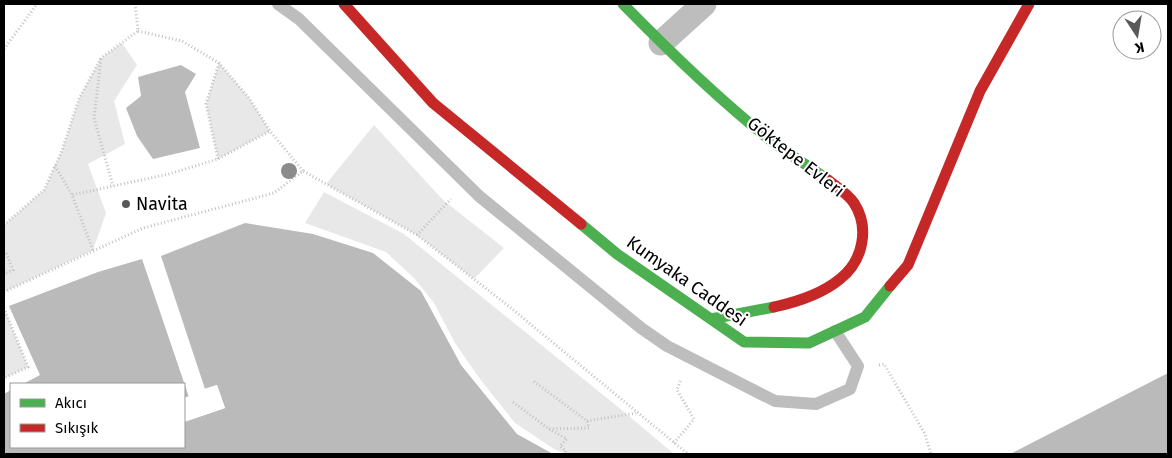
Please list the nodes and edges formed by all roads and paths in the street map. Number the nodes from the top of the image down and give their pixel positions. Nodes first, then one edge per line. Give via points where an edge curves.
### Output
1 (37, 4) edge
2 (135, 4) edge
3 (278, 4) edge
4 (344, 4) edge
5 (623, 4) edge
6 (704, 4) edge
7 (1029, 4) edge
8 (138, 32) junction
9 (661, 43) junction
10 (4, 49) edge
11 (101, 58) junction
12 (219, 63) junction
13 (270, 131) junction
14 (218, 159) junction
15 (55, 166) junction
16 (303, 171) junction
17 (466, 183) junction
18 (114, 186) junction
19 (72, 195) junction
20 (4, 225) edge
21 (417, 235) junction
22 (93, 250) junction
23 (4, 253) edge
24 (4, 274) edge
25 (4, 292) edge
26 (4, 308) edge
27 (711, 319) junction
28 (835, 331) junction
29 (687, 357) junction
30 (884, 364) dead end
31 (4, 378) edge
32 (532, 380) dead end
33 (513, 402) dead end
34 (636, 413) junction
35 (587, 421) junction
36 (549, 428) junction
37 (674, 443) junction
38 (564, 454) edge
39 (688, 454) edge
40 (931, 454) edge

1 - 10 path
2 - 8 path
3 - 17 lane via 299,19
4 - 27 main road, Kumyaka Caddesi via 433,102 617,254
5 - 9 main road, Göktepe Evleri
6 - 9 street
7 - 28 main road, Kumyaka Caddesi via 980,91 908,265 865,317
8 - 11 path
8 - 12 path via 182,42
9 - 27 main road, Göktepe Evleri via 769,138 852,200 864,232 860,256 843,278 800,301
11 - 15 path via 79,99
11 - 18 path via 94,118
12 - 13 path via 249,98
12 - 14 path via 206,104
13 - 14 path
13 - 16 path
14 - 18 path
15 - 19 path
15 - 20 path via 44,190
16 - 21 path
16 - 22 path via 274,193 144,228
17 - 21 path
17 - 29 lane via 641,328
18 - 19 path
19 - 22 path
21 - 34 path via 506,304
22 - 25 path
23 - 24 path via 13,270
26 - 31 path via 28,367
27 - 28 main road, Kumyaka Caddesi via 744,342 809,343
28 - 29 lane via 858,366 850,389 816,404 775,401
29 - 37 path via 677,390 694,419
30 - 40 path via 925,434
32 - 35 path
33 - 36 path
34 - 35 path
34 - 37 path
35 - 36 path via 589,428
36 - 38 path via 567,439 560,446 566,451
37 - 39 path

